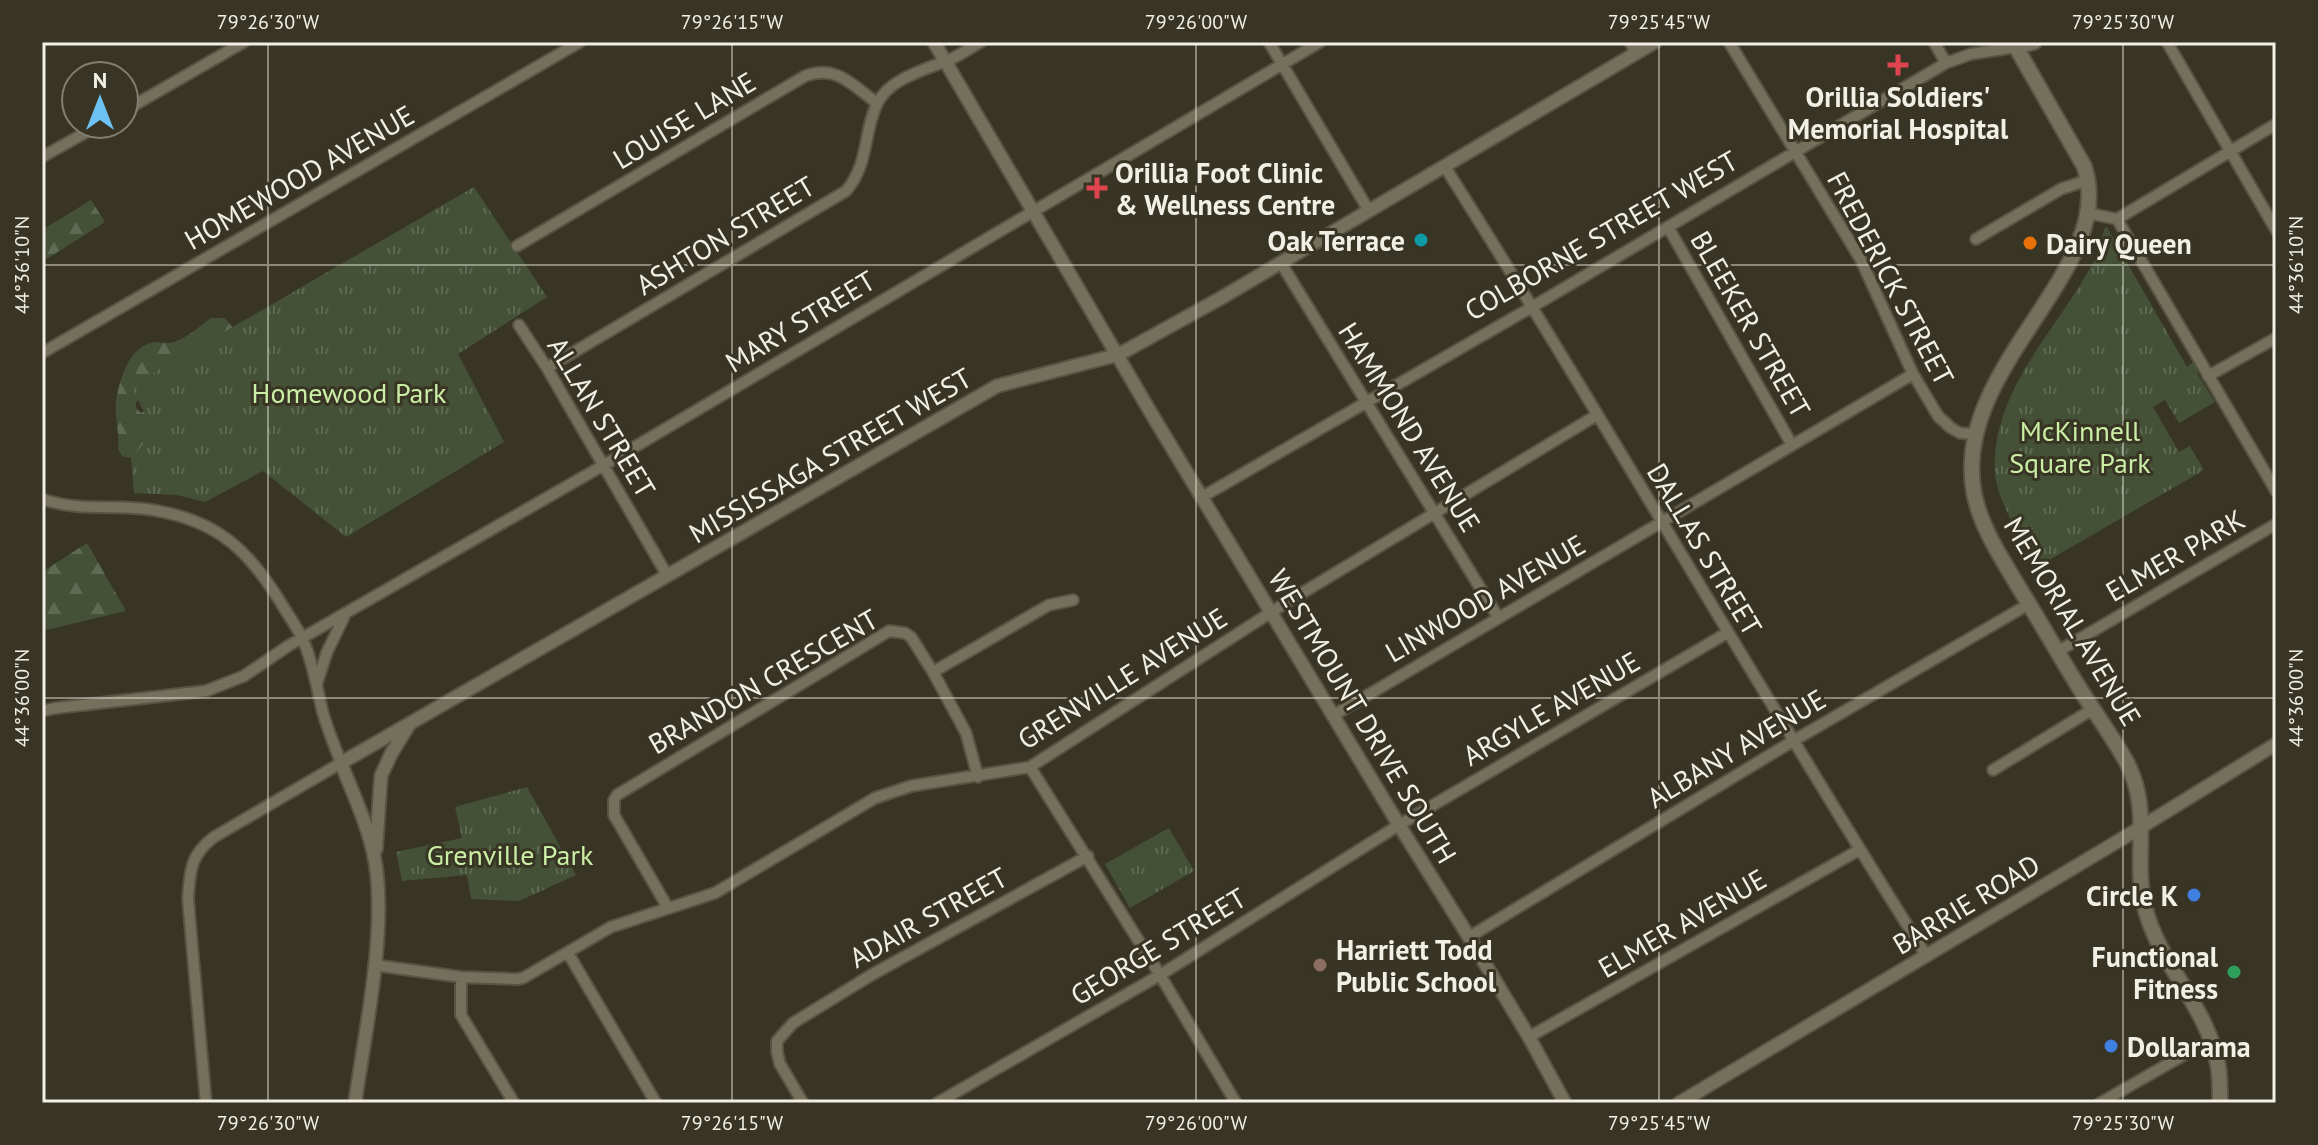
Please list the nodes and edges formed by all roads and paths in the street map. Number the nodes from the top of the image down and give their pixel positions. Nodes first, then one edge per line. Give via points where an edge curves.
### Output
1 (244, 42) edge
2 (580, 42) edge
3 (934, 42) edge
4 (981, 42) edge
5 (1269, 42) edge
6 (1320, 42) edge
7 (1655, 42) edge
8 (1729, 42) edge
9 (1934, 42) edge
10 (2034, 42) edge
11 (2167, 42) edge
12 (2016, 47) junction
13 (1633, 48) edge
14 (945, 61) junction
15 (1946, 63) junction
16 (1283, 64) junction
17 (140, 102) edge
18 (877, 103) junction
19 (2276, 124) edge
20 (72, 140) edge
21 (1795, 152) junction
22 (2230, 152) junction
23 (42, 157) edge
24 (1445, 167) junction
25 (2088, 180) junction
26 (1034, 211) junction
27 (1369, 211) junction
28 (2087, 213) junction
29 (2117, 219) junction
30 (1668, 227) junction
31 (2276, 230) edge
32 (1976, 239) dead end
33 (517, 246) dead end
34 (1281, 263) junction
35 (1532, 307) junction
36 (519, 325) dead end
37 (2276, 338) edge
38 (42, 353) edge
39 (1117, 355) junction
40 (547, 368) junction
41 (1913, 374) junction
42 (2208, 376) junction
43 (1364, 401) junction
44 (1597, 415) junction
45 (1976, 434) junction
46 (1792, 445) junction
47 (604, 465) junction
48 (2276, 491) edge
49 (1202, 497) junction
50 (42, 499) edge
51 (1435, 512) junction
52 (1662, 523) junction
53 (2276, 524) edge
54 (667, 575) junction
55 (1073, 600) dead end
56 (2029, 604) junction
57 (1272, 612) junction
58 (345, 615) junction
59 (1498, 617) junction
60 (1727, 633) junction
61 (303, 639) junction
62 (2057, 652) junction
63 (933, 672) junction
64 (317, 683) junction
65 (2093, 709) junction
66 (42, 711) edge
67 (1334, 715) junction
68 (410, 723) junction
69 (1793, 741) junction
70 (2276, 744) edge
71 (341, 763) junction
72 (1030, 767) junction
73 (1993, 770) dead end
74 (978, 777) junction
75 (1399, 825) junction
76 (2141, 827) junction
77 (1859, 850) junction
78 (1088, 856) junction
79 (375, 865) junction
80 (668, 908) junction
81 (1469, 937) junction
82 (568, 953) junction
83 (1926, 955) junction
84 (374, 965) junction
85 (1160, 975) junction
86 (461, 977) junction
87 (1529, 1037) junction
88 (2214, 1046) junction
89 (206, 1103) edge
90 (355, 1103) edge
91 (514, 1103) edge
92 (656, 1103) edge
93 (803, 1103) edge
94 (937, 1103) edge
95 (1236, 1103) edge
96 (1565, 1103) edge
97 (1679, 1103) edge
98 (2100, 1103) edge
99 (2220, 1103) edge

1 - 17 street
2 - 38 street, HOMEWOOD AVENUE
3 - 14 street, WESTMOUNT DRIVE SOUTH
4 - 14 street
5 - 16 street
6 - 16 street, MARY STREET
7 - 13 street, MISSISSAGA STREET WEST
8 - 21 street, FREDERICK STREET
9 - 15 street
10 - 12 main road, COLBORNE STREET WEST
11 - 22 street
12 - 15 street, COLBORNE STREET WEST
12 - 25 main road, MEMORIAL AVENUE
13 - 24 street, MISSISSAGA STREET WEST
14 - 18 street via 885,91
14 - 26 street, WESTMOUNT DRIVE SOUTH
15 - 21 street, COLBORNE STREET WEST
16 - 26 street, MARY STREET
16 - 27 street
18 - 33 street, LOUISE LANE via 837,74 805,76
18 - 40 street, ASHTON STREET via 860,168 846,191
19 - 22 street
20 - 23 street
21 - 30 street, COLBORNE STREET WEST
21 - 41 street, FREDERICK STREET via 1861,260
22 - 29 street
22 - 31 street
24 - 27 street, MISSISSAGA STREET WEST
24 - 35 street, DALLAS STREET
25 - 28 main road, MEMORIAL AVENUE
25 - 32 street via 2070,184
26 - 39 street, WESTMOUNT DRIVE SOUTH
26 - 47 street, MARY STREET
27 - 34 street, MISSISSAGA STREET WEST
28 - 29 street
28 - 45 main road, MEMORIAL AVENUE via 2076,252 2003,368
29 - 42 street
30 - 35 street, COLBORNE STREET WEST
30 - 46 street, BLEEKER STREET
34 - 39 street, MISSISSAGA STREET WEST
34 - 43 street, HAMMOND AVENUE
35 - 43 street, COLBORNE STREET WEST
35 - 44 street, DALLAS STREET
36 - 40 street, ALLAN STREET
37 - 42 street
39 - 49 street, WESTMOUNT DRIVE SOUTH
39 - 54 street, MISSISSAGA STREET WEST via 997,386
40 - 47 street, ALLAN STREET
41 - 45 street, FREDERICK STREET via 1938,416 1960,433
41 - 46 street, LINWOOD AVENUE
42 - 48 street
43 - 49 street, COLBORNE STREET WEST
43 - 51 street, HAMMOND AVENUE
44 - 51 street, GRENVILLE AVENUE
44 - 52 street, DALLAS STREET
45 - 56 main road, MEMORIAL AVENUE via 1972,462 1980,515
46 - 52 street, LINWOOD AVENUE
47 - 54 street, ALLAN STREET
47 - 58 street, MARY STREET
49 - 57 street, WESTMOUNT DRIVE SOUTH
50 - 61 street via 69,506 156,510 199,523 235,544 262,572
51 - 57 street, GRENVILLE AVENUE
51 - 59 street, HAMMOND AVENUE
52 - 59 street, LINWOOD AVENUE
52 - 60 street, DALLAS STREET
53 - 62 street, ELMER PARK
54 - 68 street, MISSISSAGA STREET WEST
55 - 63 street via 1049,605
56 - 62 main road, MEMORIAL AVENUE
56 - 69 street, ALBANY AVENUE
57 - 67 street, WESTMOUNT DRIVE SOUTH
57 - 72 street, GRENVILLE AVENUE
58 - 61 street, MARY STREET
58 - 64 street
59 - 67 street, LINWOOD AVENUE
60 - 69 street, DALLAS STREET
60 - 75 street, ARGYLE AVENUE
61 - 64 street
61 - 66 street, MARY STREET via 244,676 206,691
62 - 65 main road, MEMORIAL AVENUE
63 - 74 street, BRANDON CRESCENT via 966,733
63 - 80 street, BRANDON CRESCENT via 911,637 889,631 617,795 614,815
64 - 71 street
65 - 73 street
65 - 76 main road, MEMORIAL AVENUE via 2135,781
67 - 75 street, WESTMOUNT DRIVE SOUTH
68 - 71 street, MISSISSAGA STREET WEST
68 - 79 street via 381,776
69 - 77 street, DALLAS STREET
69 - 81 street, ALBANY AVENUE
70 - 76 street, BARRIE ROAD
71 - 79 street
71 - 89 street via 214,837 194,857 188,899
72 - 74 street, GRENVILLE AVENUE
72 - 78 street
74 - 80 street, GRENVILLE AVENUE via 911,786 875,798 731,885
75 - 81 street, WESTMOUNT DRIVE SOUTH
75 - 85 street, GEORGE STREET
76 - 83 street, BARRIE ROAD
76 - 88 main road, MEMORIAL AVENUE via 2140,878 2153,932
77 - 83 street, DALLAS STREET
77 - 87 street, ELMER AVENUE
78 - 85 street
78 - 93 street, ADAIR STREET via 793,1023 777,1041 777,1052
79 - 84 street via 379,920
80 - 82 street, GRENVILLE AVENUE via 611,927
81 - 87 street, WESTMOUNT DRIVE SOUTH
82 - 86 street, GRENVILLE AVENUE via 516,979
82 - 92 street
83 - 97 street, BARRIE ROAD
84 - 86 street, GRENVILLE AVENUE
84 - 90 street
85 - 94 street, GEORGE STREET
85 - 95 street
86 - 91 street via 461,1015
87 - 96 street, WESTMOUNT DRIVE SOUTH
88 - 98 street via 2189,1052
88 - 99 main road, MEMORIAL AVENUE

